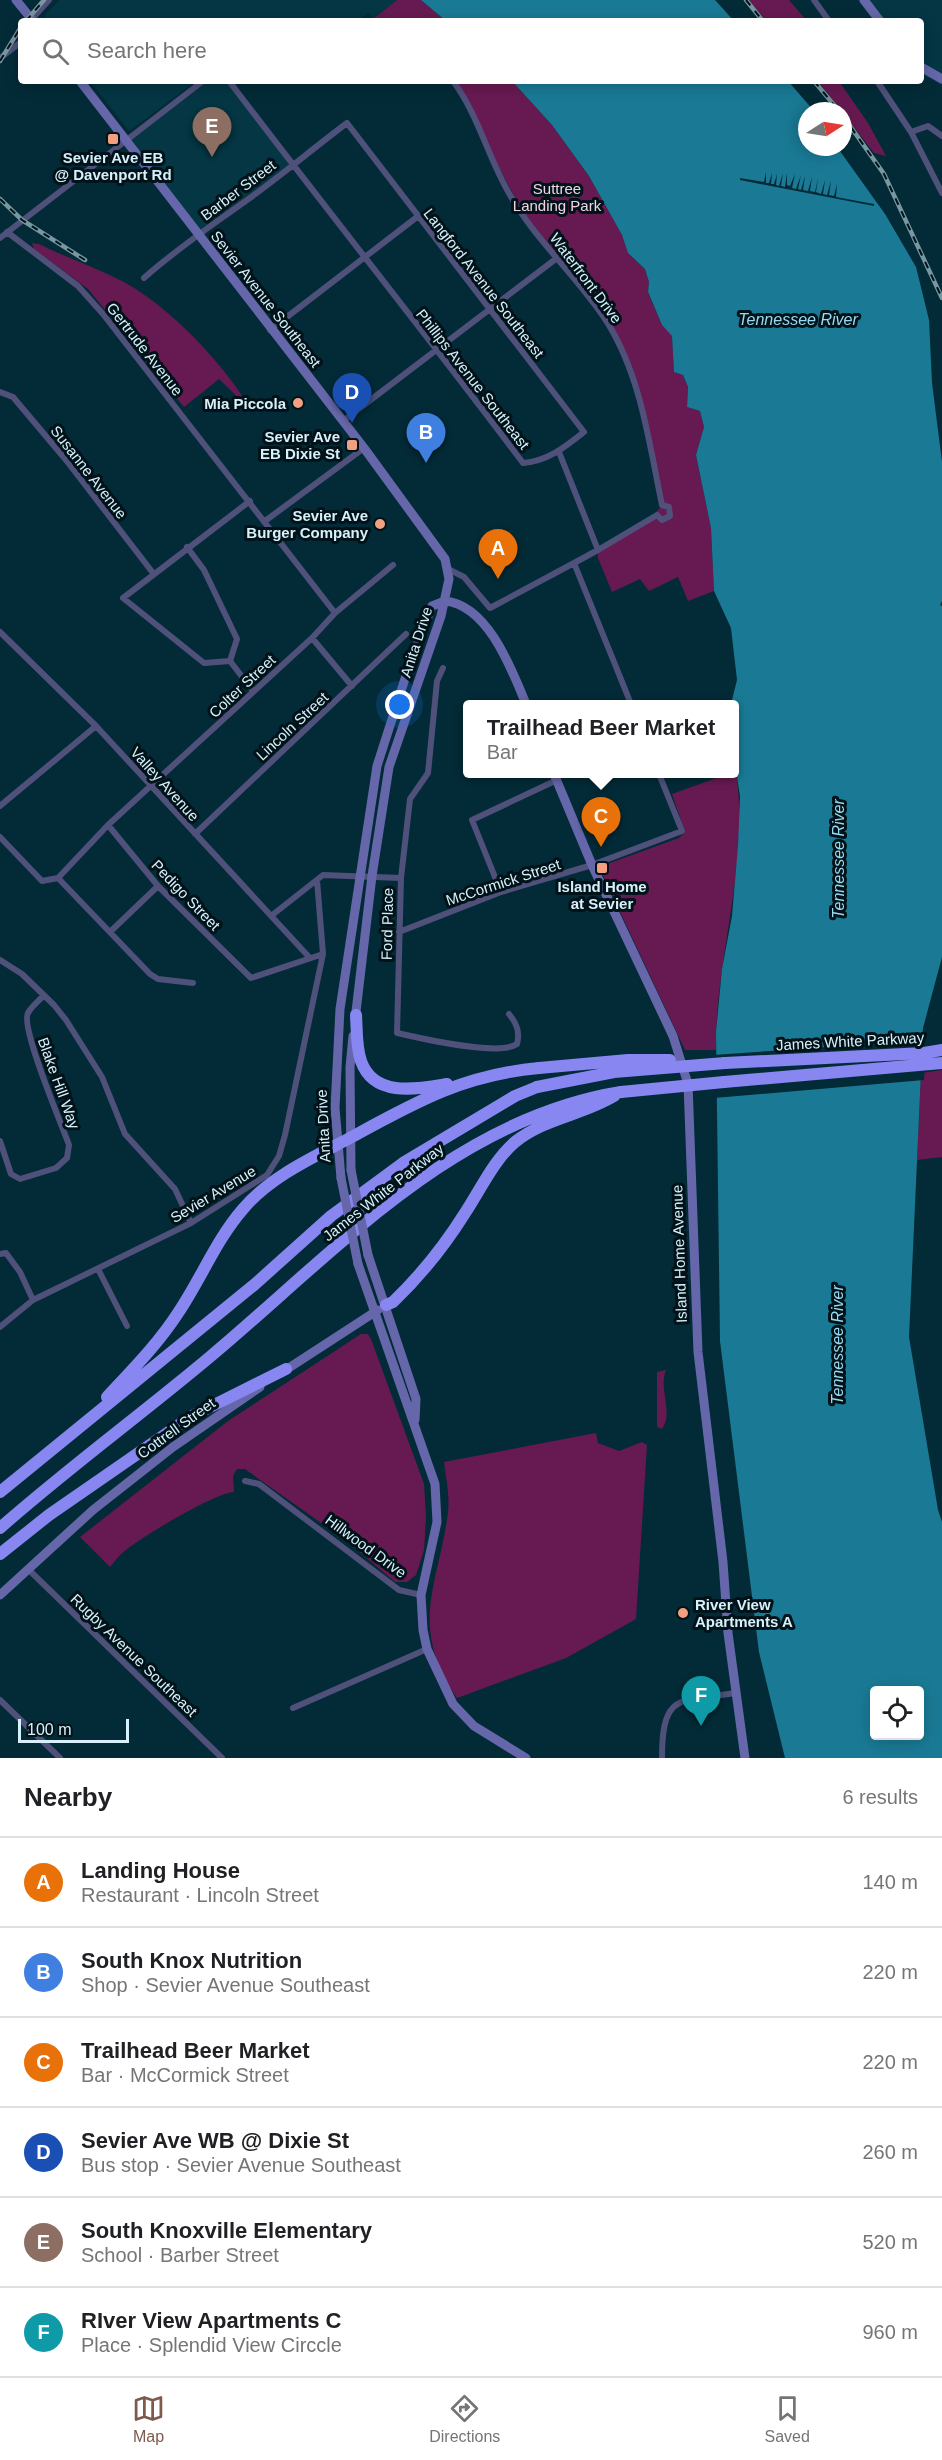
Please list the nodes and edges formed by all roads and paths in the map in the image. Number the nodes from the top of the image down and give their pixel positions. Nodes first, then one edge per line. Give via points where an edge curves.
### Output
1 (16, 0) edge
2 (49, 0) edge
3 (814, 0) edge
4 (864, 0) edge
5 (31, 18) edge
6 (35, 18) edge
7 (827, 18) edge
8 (878, 18) edge
9 (18, 44) edge
10 (0, 58) edge
11 (924, 69) edge
12 (942, 79) edge
13 (82, 84) edge
14 (199, 84) edge
15 (230, 84) edge
16 (455, 84) edge
17 (879, 84) edge
18 (347, 123) joint
19 (911, 132) junction
20 (942, 136) edge
21 (126, 140) junction
22 (292, 165) junction
23 (942, 193) edge
24 (417, 217) junction
25 (7, 231) junction
26 (198, 235) junction
27 (0, 238) edge
28 (557, 258) junction
29 (364, 260) junction
30 (144, 278) dead end
31 (489, 309) junction
32 (270, 330) junction
33 (437, 349) junction
34 (0, 392) edge
35 (343, 421) junction
36 (364, 448) junction
37 (559, 452) junction
38 (250, 501) junction
39 (662, 505) junction
40 (657, 516) junction
41 (265, 521) junction
42 (187, 547) junction
43 (598, 550) junction
44 (574, 563) junction
45 (393, 565) dead end
46 (448, 569) junction
47 (153, 573) junction
48 (445, 601) junction
49 (335, 613) junction
50 (0, 632) edge
51 (406, 634) dead end
52 (312, 638) junction
53 (230, 661) junction
54 (443, 668) dead end
55 (352, 686) junction
56 (253, 692) junction
57 (524, 700) edge
58 (629, 700) edge
59 (96, 726) junction
60 (553, 778) edge
61 (555, 778) edge
62 (661, 778) edge
63 (151, 787) junction
64 (0, 806) edge
65 (108, 825) junction
66 (195, 834) junction
67 (0, 837) edge
68 (592, 865) junction
69 (360, 876) junction
70 (372, 876) junction
71 (58, 878) junction
72 (401, 878) junction
73 (316, 880) junction
74 (158, 886) junction
75 (501, 892) junction
76 (271, 916) junction
77 (110, 932) junction
78 (399, 932) junction
79 (323, 954) junction
80 (309, 957) junction
81 (0, 960) edge
82 (194, 983) dead end
83 (44, 995) junction
84 (509, 1014) dead end
85 (356, 1015) junction
86 (942, 1050) edge
87 (725, 1063) junction
88 (942, 1063) edge
89 (477, 1078) junction
90 (547, 1116) junction
91 (349, 1139) junction
92 (0, 1141) edge
93 (337, 1144) junction
94 (191, 1223) junction
95 (3, 1254) edge
96 (98, 1269) junction
97 (33, 1300) junction
98 (386, 1305) junction
99 (375, 1312) junction
100 (127, 1326) dead end
101 (0, 1327) edge
102 (286, 1369) junction
103 (415, 1420) junction
104 (79, 1428) junction
105 (244, 1481) dead end
106 (0, 1492) edge
107 (0, 1528) edge
108 (0, 1554) edge
109 (28, 1569) junction
110 (0, 1595) edge
111 (421, 1595) junction
112 (427, 1649) junction
113 (736, 1693) junction
114 (0, 1700) edge
115 (293, 1708) dead end
116 (60, 1758) edge
117 (222, 1758) edge
118 (526, 1758) edge
119 (662, 1758) edge
120 (745, 1758) edge

1 - 5 main road
2 - 6 street
3 - 7 street
4 - 8 main road
9 - 10 street
11 - 12 main road
13 - 21 main road, Sevier Avenue Southeast
14 - 21 street
15 - 22 street, Phillips Avenue Southeast
16 - 28 street, Waterfront Drive via 475,116 510,195
17 - 19 street
18 - 22 street, Barber Street
18 - 24 street, Langford Avenue Southeast
19 - 20 street via 928,126
19 - 23 street
21 - 25 street
21 - 26 main road, Sevier Avenue Southeast
22 - 26 street, Barber Street
22 - 29 street, Phillips Avenue Southeast
24 - 29 street
24 - 31 street, Langford Avenue Southeast
25 - 27 street
25 - 38 street, Gertrude Avenue via 78,286
26 - 30 street, Barber Street
26 - 32 main road, Sevier Avenue Southeast
28 - 31 street
28 - 39 street, Waterfront Drive via 599,311 627,362 638,393
29 - 32 street
29 - 33 street, Phillips Avenue Southeast
31 - 33 street
31 - 37 street, Langford Avenue Southeast via 584,432
32 - 35 main road, Sevier Avenue Southeast
33 - 35 street
33 - 37 street, Phillips Avenue Southeast via 523,463 537,462
34 - 47 street, Susanne Avenue via 13,397
35 - 36 main road, Sevier Avenue Southeast
36 - 41 street
36 - 46 main road, Sevier Avenue Southeast via 439,548
37 - 43 street
38 - 41 street, Gertrude Avenue
38 - 42 street
39 - 40 street via 657,508
39 - 40 street, Waterfront Drive via 669,507 670,516 662,520
40 - 43 street, Waterfront Drive
41 - 49 street, Gertrude Avenue
42 - 47 street
42 - 53 street via 204,570 237,639
43 - 44 street
44 - 46 street via 490,608 464,577
44 - 58 street
45 - 49 street, Colter Street
46 - 48 main road
47 - 53 street via 123,598 204,663
48 - 57 main road via 458,602 492,635 504,652
48 - 69 main road, Anita Drive via 432,606 377,766
48 - 70 main road, Anita Drive via 389,767
49 - 52 street, Colter Street
50 - 59 street, Valley Avenue
51 - 55 street, Lincoln Street
52 - 55 street
52 - 56 street, Colter Street
53 - 56 street
54 - 72 street, Ford Place via 437,681 428,773 410,799
55 - 66 street, Lincoln Street
56 - 63 street, Colter Street
59 - 63 street, Valley Avenue
59 - 64 street
60 - 75 street via 472,820
61 - 68 main road, Island Home Avenue
62 - 68 street, McCormick Street via 682,831
63 - 65 street, Colter Street
63 - 66 street, Valley Avenue
65 - 71 street, Colter Street
65 - 74 street, Pedigo Street
66 - 76 street, Valley Avenue
67 - 71 street via 42,882
68 - 75 street, McCormick Street
68 - 113 main road, Island Home Avenue via 673,1036 688,1084 698,1352
69 - 70 street
69 - 73 street via 330,873
69 - 93 main road, Anita Drive via 340,1009
70 - 72 street
70 - 85 main road, Anita Drive
71 - 77 street
72 - 78 street, Ford Place
73 - 76 street
73 - 79 street, Sevier Avenue
74 - 77 street
74 - 80 street, Pedigo Street via 251,978
75 - 78 street, McCormick Street
76 - 80 street, Valley Avenue
77 - 82 street via 158,980
78 - 84 street, Ford Place via 397,1033 442,1043 504,1049 517,1044 519,1038
79 - 80 street
79 - 94 street, Sevier Avenue via 279,1156 267,1175
81 - 83 street
83 - 92 street, Blake Hill Way via 27,1013 27,1021 30,1040 69,1145 67,1158 56,1168 20,1179 11,1174
83 - 94 street via 66,1020 102,1077 125,1134 175,1189
85 - 89 highway via 360,1061 369,1076 383,1085 414,1089
85 - 91 main road, Anita Drive via 350,1066
86 - 87 highway, James White Parkway
87 - 89 highway, bridge via 628,1060 507,1071
87 - 104 highway, James White Parkway, bridge via 614,1072 515,1096 404,1163 331,1216 254,1285
88 - 90 highway, James White Parkway, bridge via 621,1092 602,1104
89 - 91 highway via 419,1101
90 - 98 highway via 500,1156 464,1215 424,1269
90 - 107 highway, James White Parkway via 456,1154 390,1202 187,1377
91 - 93 highway
91 - 98 main road, Anita Drive, bridge via 351,1170 368,1255
93 - 99 main road, Anita Drive, bridge via 358,1264
93 - 104 highway via 284,1174 245,1206 223,1233 156,1344
94 - 96 street, Sevier Avenue
95 - 97 street via 21,1272
96 - 97 street, Sevier Avenue
96 - 100 street
97 - 101 street, Sevier Avenue
98 - 99 main road, Cottrell Street
98 - 103 main road, Anita Drive via 416,1399
99 - 102 main road, Cottrell Street
99 - 103 main road, Anita Drive via 407,1408
102 - 108 highway via 192,1416
102 - 109 main road, Cottrell Street via 173,1447 93,1510
103 - 111 main road, Anita Drive via 433,1474 437,1504 434,1542
104 - 106 highway, James White Parkway
105 - 111 street, Hillwood Drive via 259,1484 399,1590
109 - 110 main road, Cottrell Street
109 - 117 street, Rugby Avenue Southeast
111 - 112 main road
112 - 115 street
112 - 118 main road via 453,1704 474,1726
113 - 119 street via 690,1699 673,1708 663,1722
113 - 120 main road, Island Home Avenue
114 - 116 street

